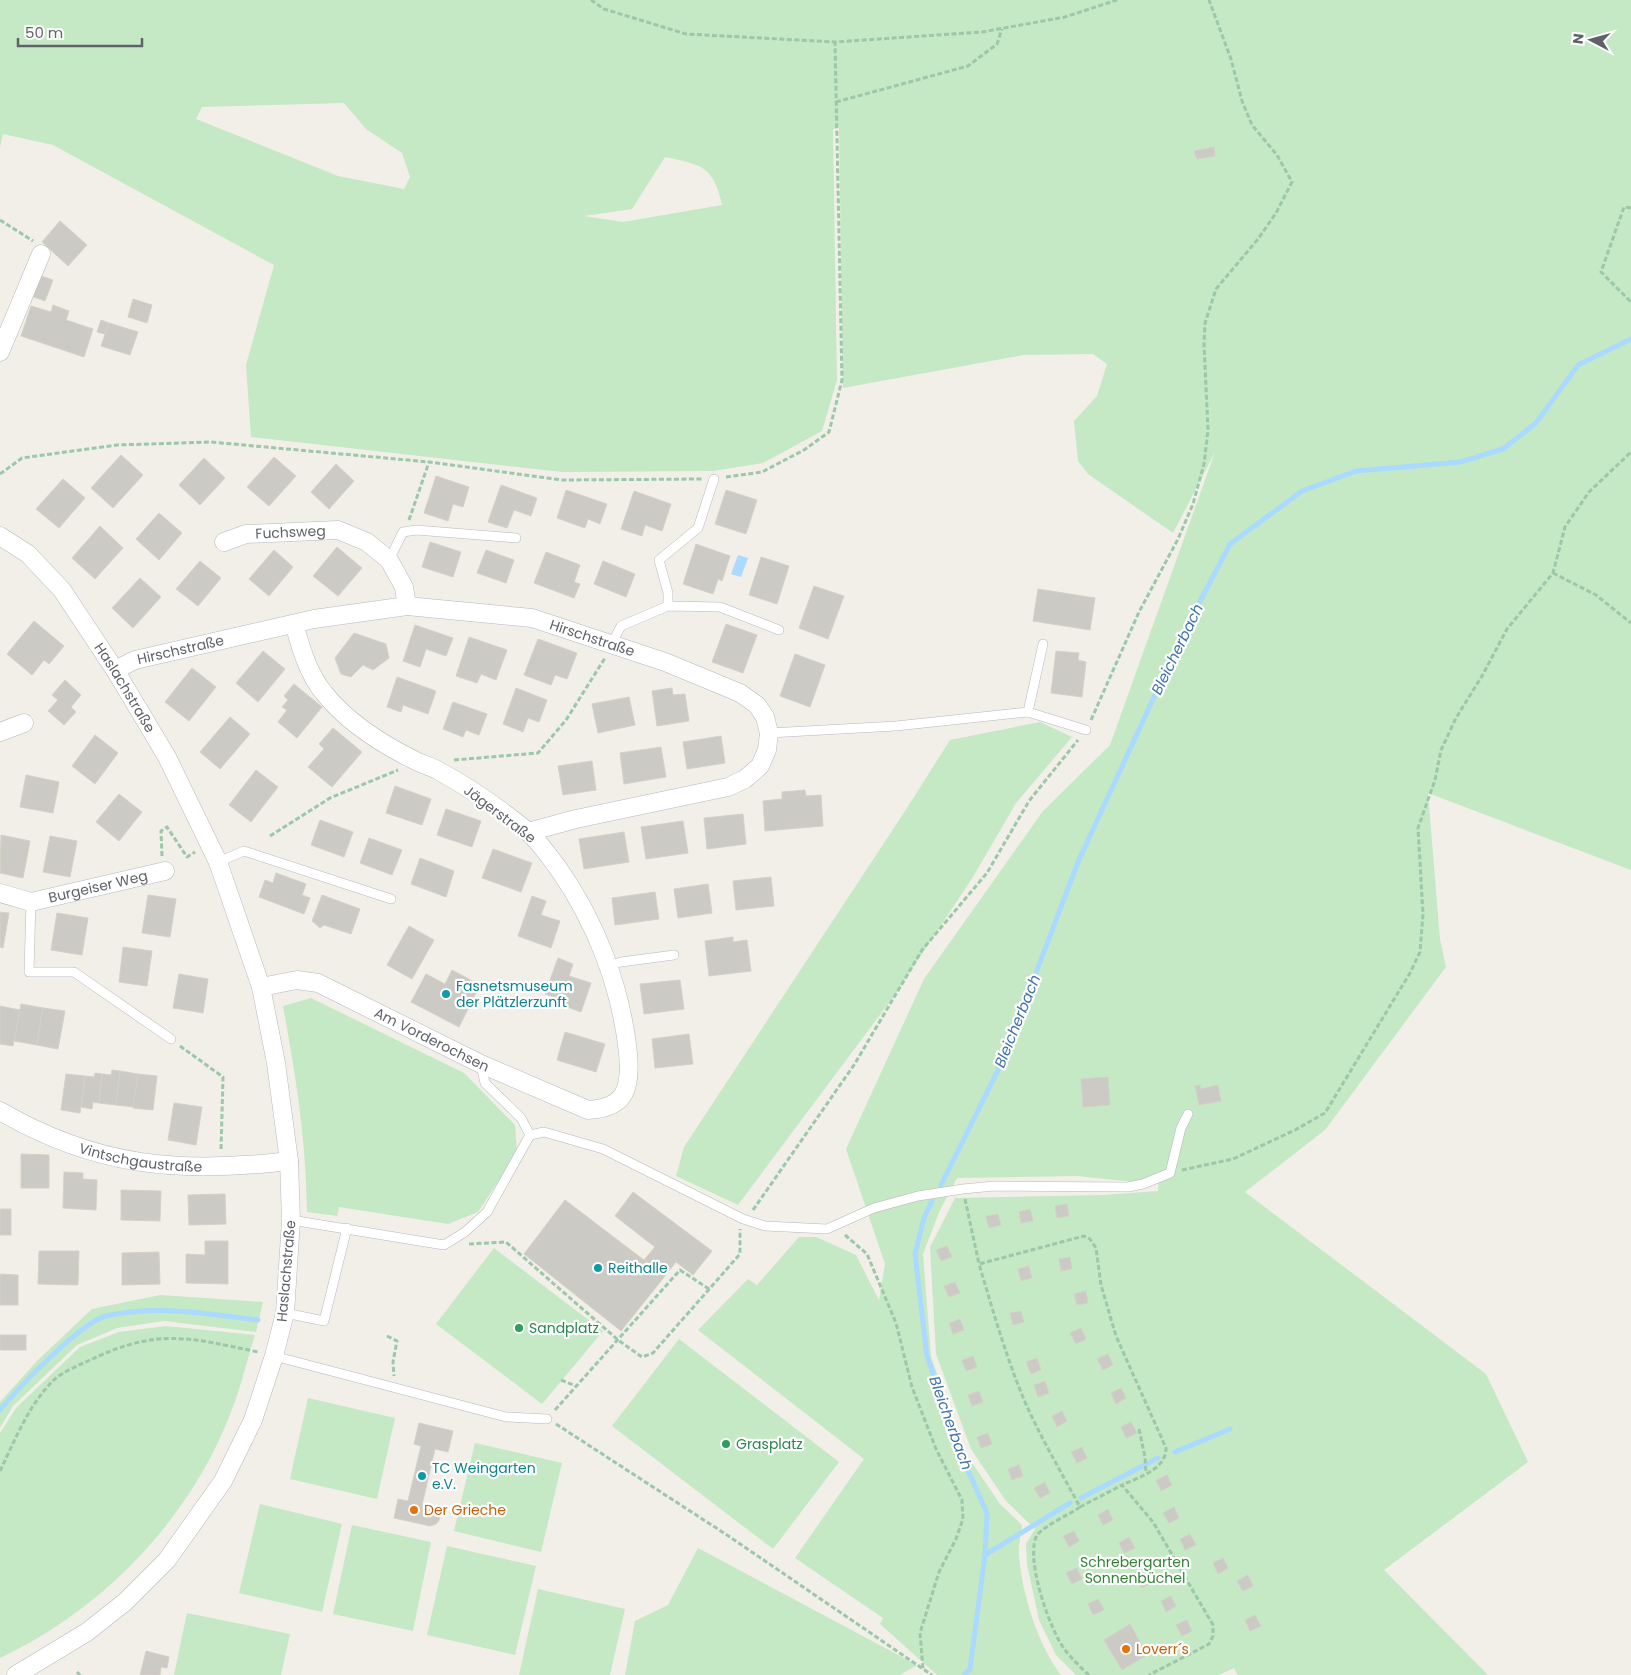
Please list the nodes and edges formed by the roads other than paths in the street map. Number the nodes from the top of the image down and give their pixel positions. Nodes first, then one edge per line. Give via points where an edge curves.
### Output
1 (41, 254) road end
2 (0, 352) edge
3 (714, 479) road end
4 (0, 536) edge
5 (516, 538) dead end
6 (224, 542) dead end
7 (389, 560) junction
8 (407, 606) junction
9 (668, 606) junction
10 (294, 624) junction
11 (779, 630) dead end
12 (612, 643) junction
13 (1043, 644) dead end
14 (115, 670) junction
15 (1028, 712) junction
16 (24, 723) dead end
17 (1086, 730) road end
18 (0, 732) edge
19 (770, 733) junction
20 (528, 832) junction
21 (218, 862) junction
22 (165, 871) road end
23 (0, 893) edge
24 (391, 899) dead end
25 (31, 902) junction
26 (674, 955) dead end
27 (607, 966) junction
28 (261, 987) junction
29 (171, 1039) road end
30 (481, 1064) junction
31 (602, 1109) joint
32 (0, 1111) edge
33 (1188, 1114) dead end
34 (530, 1136) junction
35 (289, 1161) junction
36 (291, 1220) junction
37 (347, 1228) junction
38 (285, 1313) junction
39 (274, 1356) junction
40 (548, 1419) road end
41 (16, 1675) edge

1 - 2 street
3 - 9 lane via 698,528 659,560
4 - 14 street, Haslachstraße via 28,554 62,590
5 - 7 lane via 416,530 403,532
6 - 7 street, Fuchsweg via 246,534 338,530 367,542
7 - 8 street, Fuchsweg via 404,587
8 - 10 street, Hirschstraße
8 - 12 street, Hirschstraße via 532,618
9 - 11 lane via 720,607
9 - 12 lane via 621,626
10 - 14 street, Hirschstraße via 135,660
10 - 20 street, Jägerstraße via 305,661 323,693 358,726 486,800
12 - 19 street, Hirschstraße via 740,693 757,705
13 - 15 lane
14 - 21 street, Haslachstraße via 167,757
15 - 17 lane
15 - 19 lane via 896,726
16 - 18 street
19 - 20 street via 760,766 745,779 728,787
20 - 27 street, Jägerstraße via 570,886 592,925
21 - 24 lane via 244,851
21 - 28 street, Haslachstraße
22 - 25 street, Burgeiser Weg
23 - 25 street, Burgeiser Weg
25 - 29 lane, Burgeiser Weg via 29,972 74,972
26 - 27 lane
27 - 31 street, Jägerstraße via 614,982 627,1041 630,1078 622,1098
28 - 30 street, Am Vorderochsen via 297,980 318,983
28 - 35 street, Haslachstraße via 276,1063
30 - 31 street, Am Vorderochsen via 588,1110
30 - 34 lane via 485,1083 521,1118
32 - 35 street, Vintschgaustraße via 34,1132 83,1150 177,1168
33 - 34 lane via 1181,1128 1170,1173 1143,1184 1128,1187 994,1186 963,1189 918,1196 874,1208 827,1229 764,1226 743,1219 603,1149 544,1132
34 - 37 lane via 487,1212 444,1245
35 - 36 street, Haslachstraße
36 - 37 lane
36 - 38 street, Haslachstraße
37 - 38 lane via 324,1321
38 - 39 street, Haslachstraße
39 - 40 lane via 506,1417
39 - 41 street, Haslachstraße via 253,1420 223,1481 167,1560 125,1602 88,1632

